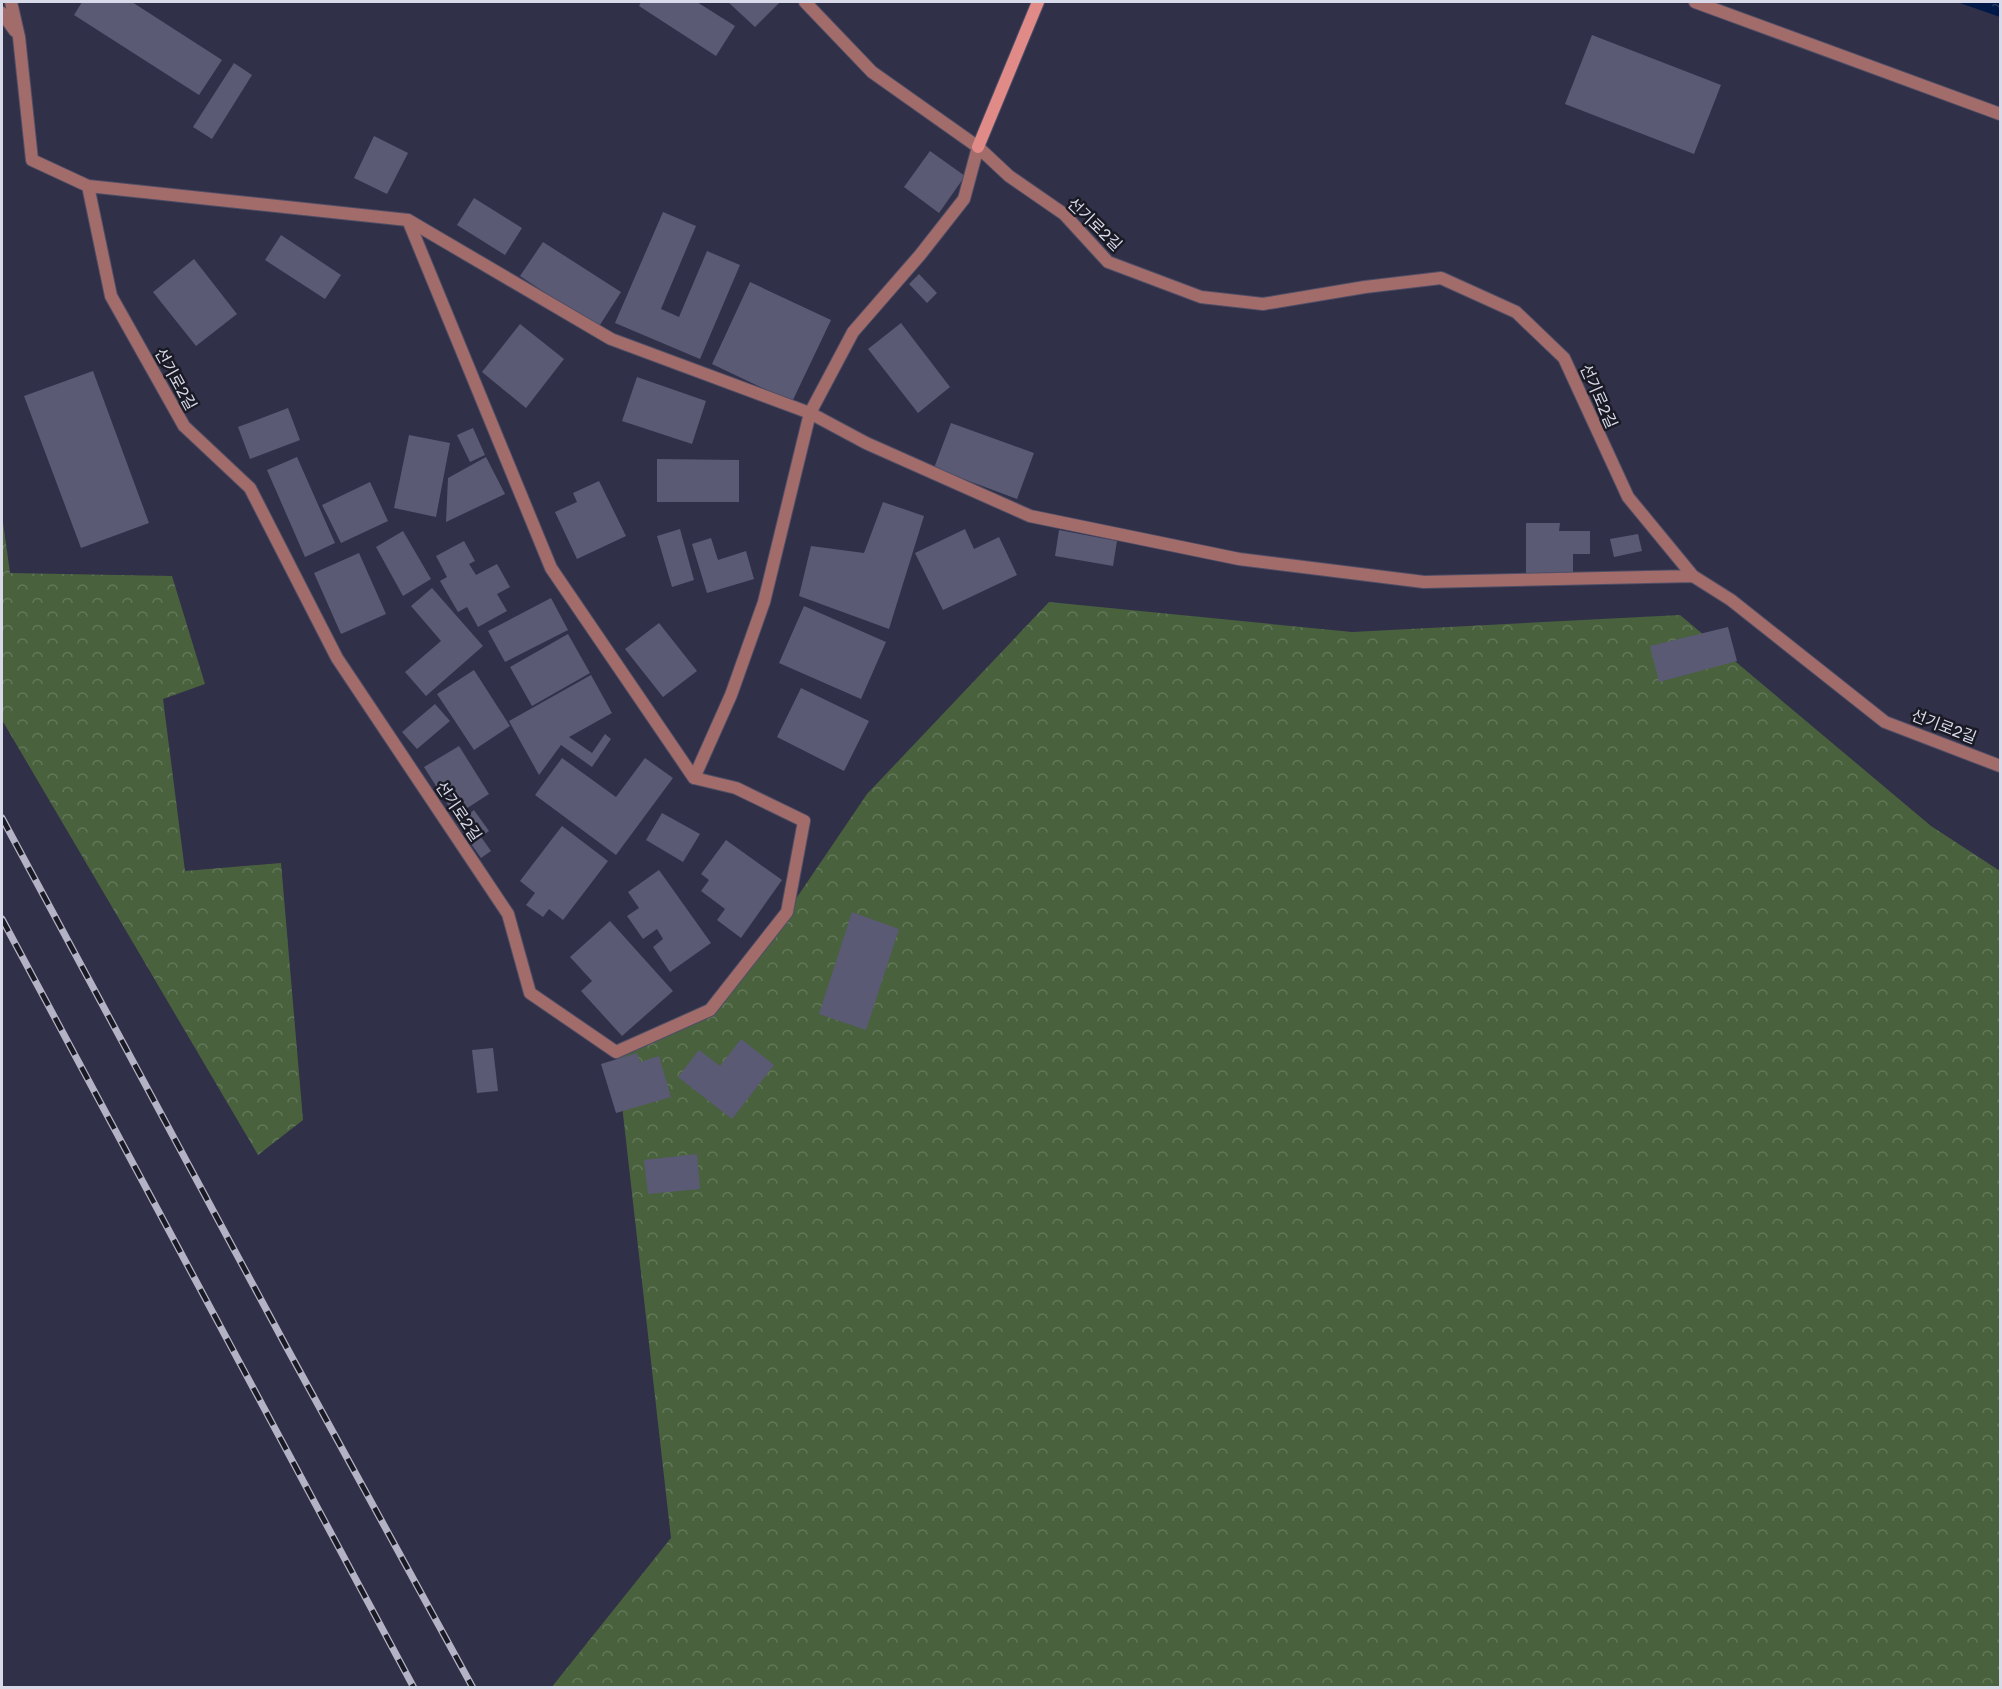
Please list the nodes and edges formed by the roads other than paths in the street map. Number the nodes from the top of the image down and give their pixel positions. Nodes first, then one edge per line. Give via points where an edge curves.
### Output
1 (11, 2) edge
2 (805, 2) edge
3 (1038, 2) edge
4 (1695, 2) edge
5 (2, 13) edge
6 (19, 37) junction
7 (2001, 114) edge
8 (978, 147) junction
9 (88, 186) junction
10 (408, 220) junction
11 (810, 413) junction
12 (1693, 576) junction
13 (2001, 766) edge
14 (694, 778) junction

1 - 6 street
2 - 8 street, 선기로2길 via 872,72
3 - 8 street
4 - 7 street
5 - 6 street
6 - 9 street via 32,160
8 - 11 street via 964,199 852,332
8 - 12 street, 선기로2길 via 1009,176 1064,214 1108,262 1201,297 1263,304 1441,278 1516,312 1564,358 1628,497
9 - 10 street
9 - 14 street, 선기로2길 via 111,296 184,426 250,488 337,658 508,914 530,993 616,1052 711,1010 787,912 804,821 736,788
10 - 11 street via 611,339
10 - 14 street via 551,568
11 - 12 street via 866,443 1030,516 1239,559 1424,582
11 - 14 street via 764,602 731,695
12 - 13 street, 선기로2길 via 1731,600 1885,722

